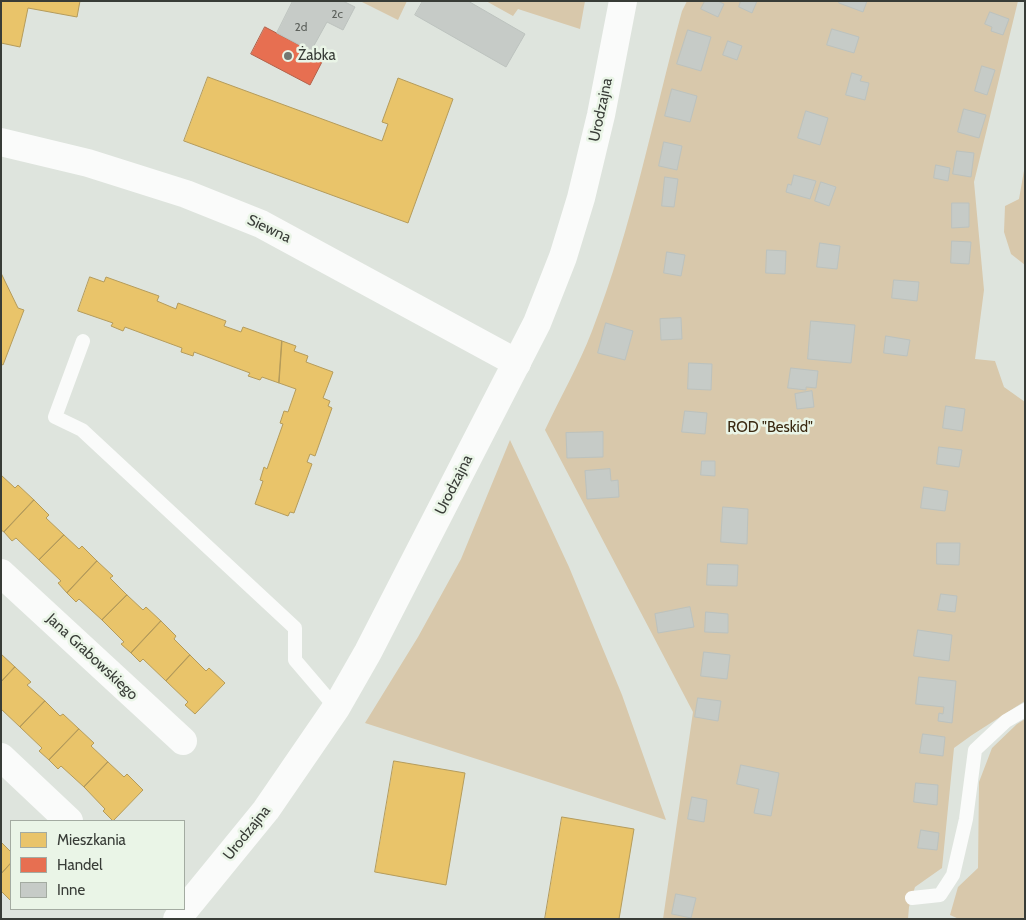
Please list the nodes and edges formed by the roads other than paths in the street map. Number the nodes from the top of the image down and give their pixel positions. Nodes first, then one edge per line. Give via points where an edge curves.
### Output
1 (623, 1) edge
2 (1, 142) edge
3 (83, 340) dead end
4 (516, 362) junction
5 (1, 573) edge
6 (336, 708) junction
7 (1025, 710) edge
8 (183, 741) dead end
9 (1, 757) edge
10 (68, 820) edge
11 (912, 898) dead end
12 (185, 909) edge

1 - 4 street, Urodzajna via 581,198 555,278 537,323
2 - 4 street, Siewna via 97,166 186,194 261,224
3 - 6 lane via 55,418 82,430 295,628 295,660
4 - 6 street, Urodzajna via 368,652
5 - 8 street, Jana Grabowskiego
6 - 12 street, Urodzajna via 266,810
7 - 11 lane via 1006,721 975,750 966,819 953,875 940,895
9 - 10 street

